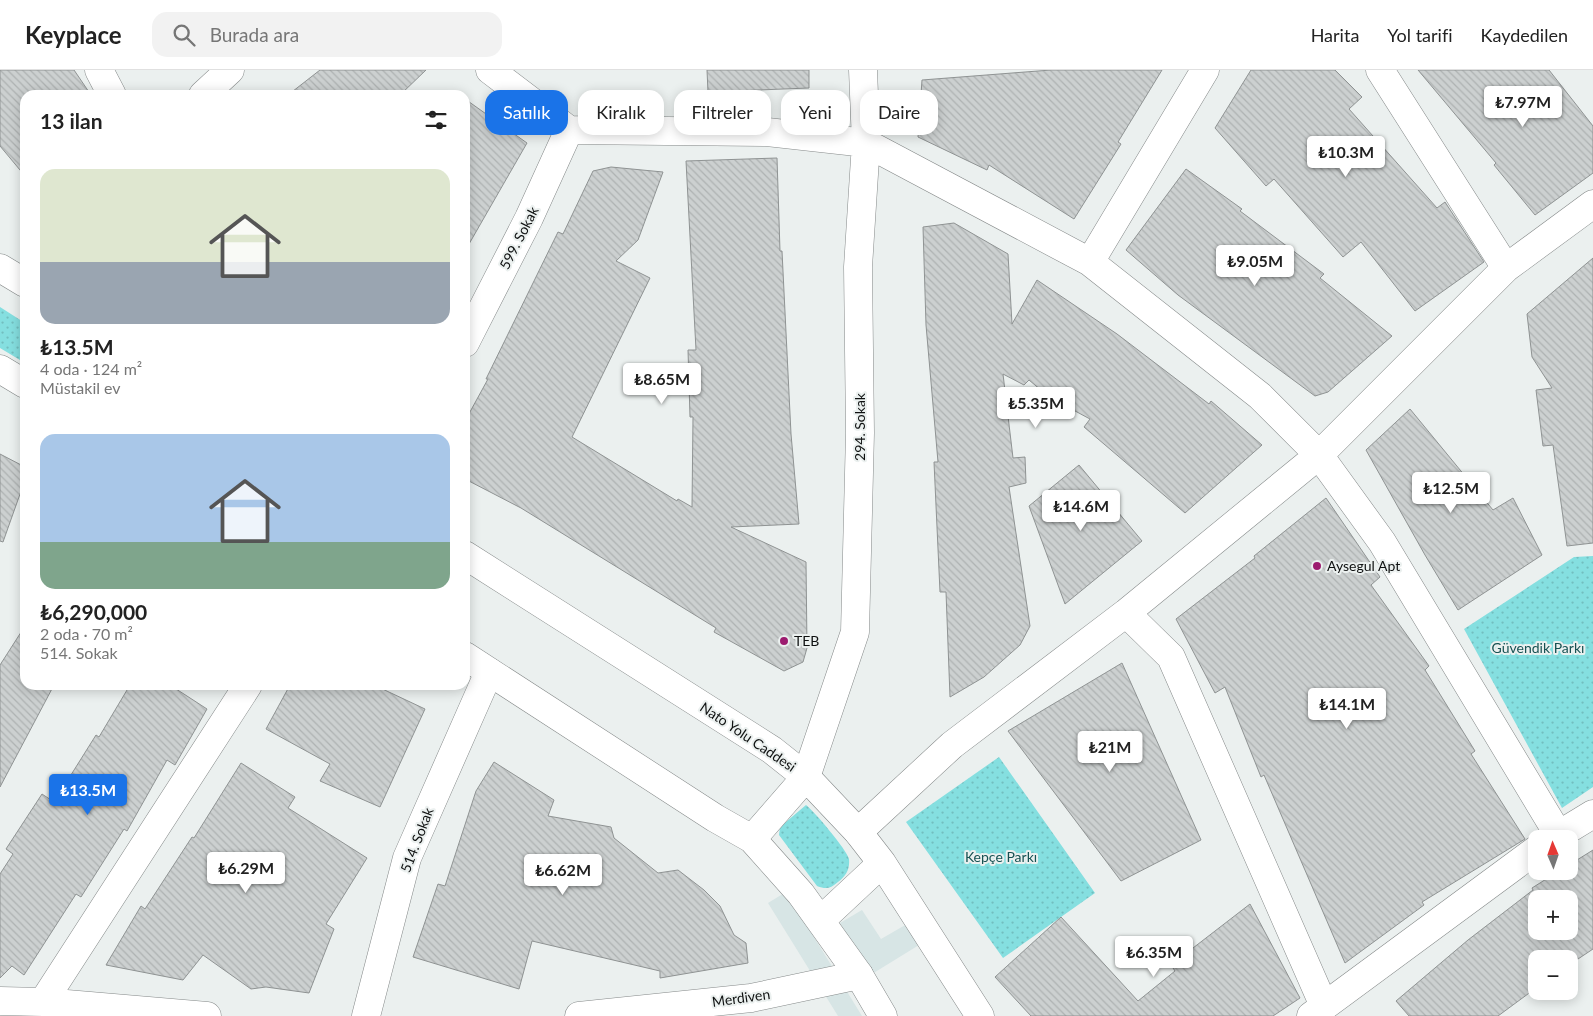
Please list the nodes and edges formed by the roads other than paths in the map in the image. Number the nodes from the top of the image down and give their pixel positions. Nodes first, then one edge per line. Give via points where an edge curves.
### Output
1 (98, 70) edge
2 (230, 70) edge
3 (490, 70) edge
4 (863, 70) edge
5 (1205, 70) edge
6 (1380, 70) edge
7 (109, 90) edge
8 (208, 90) edge
9 (570, 130) junction
10 (866, 143) junction
11 (1593, 204) edge
12 (1090, 262) junction
13 (1506, 268) junction
14 (470, 334) edge
15 (0, 369) edge
16 (20, 381) edge
17 (1319, 455) junction
18 (470, 558) edge
19 (1126, 613) junction
20 (470, 659) edge
21 (489, 672) junction
22 (245, 690) edge
23 (806, 777) junction
24 (1593, 814) edge
25 (1551, 830) edge
26 (1565, 830) edge
27 (858, 832) junction
28 (752, 839) junction
29 (1528, 856) edge
30 (882, 863) junction
31 (821, 920) junction
32 (859, 975) junction
33 (0, 1001) edge
34 (43, 1002) junction
35 (1318, 1011) edge
36 (585, 1015) edge
37 (207, 1016) edge
38 (366, 1016) edge
39 (883, 1016) edge
40 (980, 1016) edge

1 - 7 street
2 - 8 street
3 - 9 street
4 - 10 street, 294. Sokak
5 - 12 street
6 - 13 street
9 - 10 street via 767,132
9 - 14 street, 599. Sokak
10 - 12 street
10 - 23 street, 294. Sokak via 858,267 860,433 855,632
11 - 13 street
12 - 17 street via 1260,396
13 - 17 street
15 - 16 street
17 - 19 street
17 - 25 street via 1382,542
18 - 23 street, Nato Yolu Caddesi via 772,750
19 - 27 street via 952,746
19 - 35 street via 1171,657
20 - 21 street
21 - 28 street
21 - 38 street, 514. Sokak via 407,858
22 - 34 street
23 - 27 street, Nato Yolu Caddesi
23 - 28 street
24 - 26 street
27 - 30 street, Nato Yolu Caddesi
28 - 31 street
29 - 35 street
30 - 31 street
30 - 40 street, Nato Yolu Caddesi
31 - 32 street
32 - 36 street, Merdiven via 751,998
32 - 39 street
33 - 34 street
34 - 37 street

